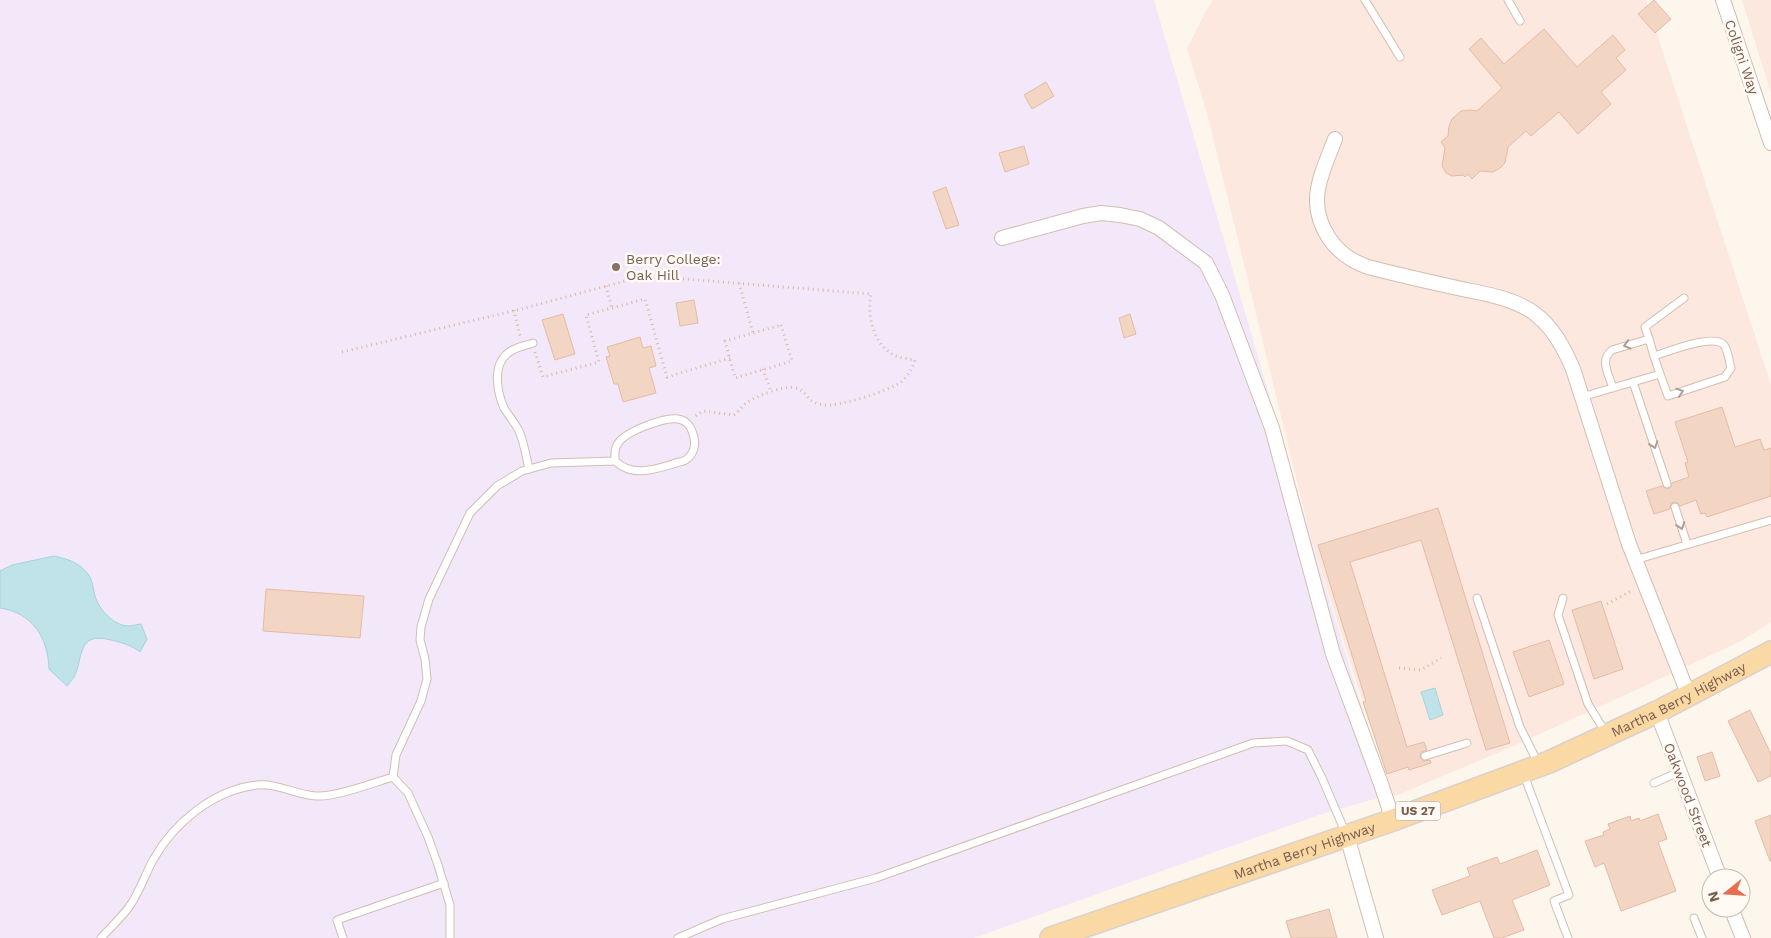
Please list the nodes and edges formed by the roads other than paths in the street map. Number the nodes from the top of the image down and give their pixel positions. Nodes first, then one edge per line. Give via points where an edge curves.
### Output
1 (1365, 0) edge
2 (1508, 0) edge
3 (1723, 0) edge
4 (1520, 21) dead end
5 (1400, 58) dead end
6 (1335, 138) dead end
7 (1771, 143) edge
8 (1002, 238) dead end
9 (1684, 298) dead end
10 (1649, 339) junction
11 (533, 343) road end
12 (1654, 356) junction
13 (1660, 374) junction
14 (1633, 382) junction
15 (1613, 388) junction
16 (1581, 397) junction
17 (616, 460) junction
18 (529, 469) junction
19 (1667, 484) dead end
20 (1675, 507) dead end
21 (1771, 520) edge
22 (1687, 544) junction
23 (1635, 560) junction
24 (1477, 598) dead end
25 (1563, 598) dead end
26 (1771, 652) edge
27 (1689, 696) junction
28 (1657, 712) junction
29 (1607, 736) junction
30 (1467, 743) dead end
31 (1425, 756) dead end
32 (1531, 769) junction
33 (1679, 772) junction
34 (393, 777) junction
35 (1654, 783) dead end
36 (1393, 820) junction
37 (1347, 836) junction
38 (1716, 868) edge
39 (444, 883) junction
40 (1694, 918) dead end
41 (1734, 918) edge
42 (1741, 937) edge
43 (101, 938) edge
44 (343, 938) edge
45 (450, 938) edge
46 (678, 938) edge
47 (1051, 938) edge
48 (1376, 938) edge
49 (1568, 938) edge
50 (1702, 938) edge

1 - 5 lane
2 - 4 lane
3 - 7 street, Coligni Way
6 - 16 street via 1316,201 1322,226 1341,253 1368,267 1490,295 1528,309 1543,321 1562,346
8 - 36 street via 1082,216 1120,214 1159,228 1206,263 1222,295 1272,428 1332,654
9 - 10 lane via 1645,327
10 - 12 lane
10 -> 15 lane via 1608,353 1605,363
11 - 18 lane via 506,354 496,379 504,406 519,430
12 - 13 lane
13 -> 12 lane via 1668,396 1725,378 1731,368 1725,347 1716,341 1704,341
13 - 14 lane
14 - 15 lane
14 -> 19 lane
15 - 16 lane
16 - 23 street
17 - 17 lane via 621,466 640,472 687,460 695,442 691,428 678,419 632,432 617,444
17 - 18 lane via 551,463
18 - 34 lane via 514,474 497,486 470,513 429,600 420,640 427,679 421,701 396,755
20 -> 22 lane
21 - 22 lane
22 - 23 lane
23 - 27 street
24 - 32 lane
25 - 29 lane via 1558,615 1588,704
26 - 27 main road, Martha Berry Highway / US 27
27 - 28 main road, Martha Berry Highway / US 27
28 - 29 main road, Martha Berry Highway / US 27
28 - 33 street, Oakwood Street
29 - 32 main road, Martha Berry Highway / US 27
30 - 31 lane
32 - 36 main road, Martha Berry Highway / US 27
32 - 49 lane via 1569,895 1554,900
33 - 35 lane
33 - 38 street, Oakwood Street
34 - 39 lane via 416,809
34 - 43 lane via 318,796 273,785 257,785 238,789 202,806 172,832 154,858 128,908
36 - 37 main road, Martha Berry Highway / US 27
37 - 46 lane via 1308,750 1287,741 1253,743 876,878 722,919
37 - 47 main road, Martha Berry Highway / US 27
37 - 48 street
39 - 44 lane via 337,920
39 - 45 lane via 450,905
40 - 50 lane
41 - 42 street

